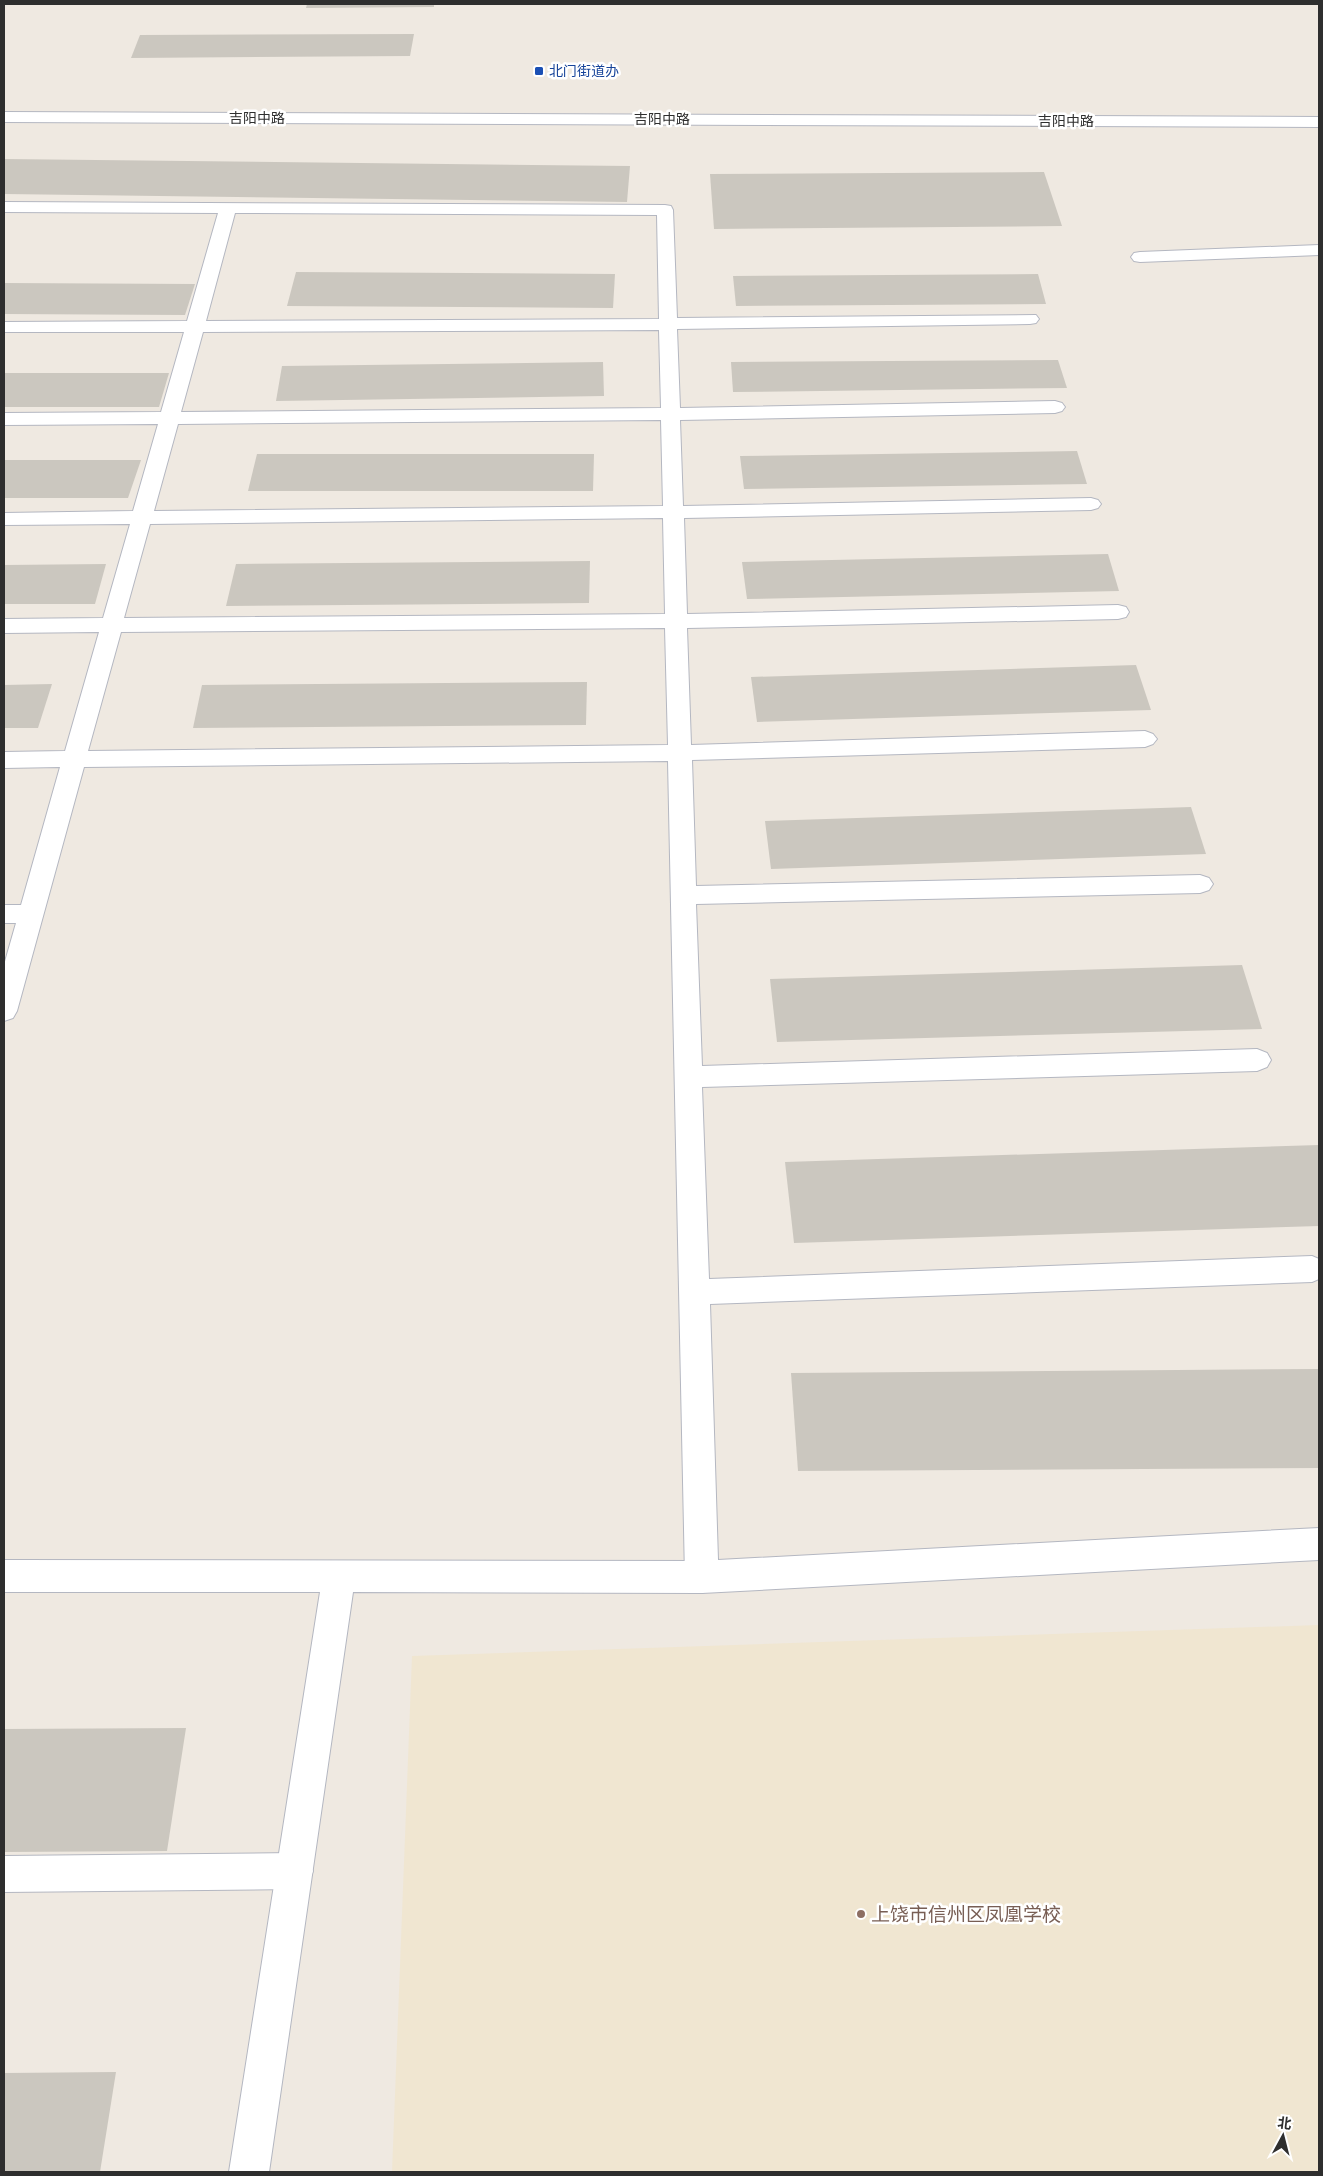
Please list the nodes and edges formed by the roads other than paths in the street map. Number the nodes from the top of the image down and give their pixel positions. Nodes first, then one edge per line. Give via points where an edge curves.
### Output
1 (4, 116) edge
2 (1319, 122) edge
3 (4, 207) edge
4 (228, 208) junction
5 (1319, 250) edge
6 (1140, 257) dead end
7 (1030, 319) dead end
8 (668, 324) junction
9 (4, 327) edge
10 (194, 327) junction
11 (1055, 407) dead end
12 (671, 414) junction
13 (4, 419) edge
14 (169, 419) junction
15 (1091, 504) dead end
16 (673, 512) junction
17 (4, 518) edge
18 (141, 518) junction
19 (1118, 612) dead end
20 (676, 621) junction
21 (4, 626) edge
22 (110, 626) junction
23 (1145, 739) dead end
24 (679, 753) junction
25 (74, 759) junction
26 (4, 760) edge
27 (1200, 884) dead end
28 (683, 896) junction
29 (4, 914) edge
30 (31, 914) junction
31 (4, 1011) edge
32 (1257, 1060) dead end
33 (688, 1077) junction
34 (1312, 1269) dead end
35 (694, 1292) junction
36 (1319, 1544) edge
37 (4, 1576) edge
38 (339, 1576) junction
39 (702, 1576) junction
40 (295, 1871) junction
41 (4, 1874) edge
42 (250, 2172) edge

1 - 2 main road, 吉阳中路
3 - 4 main road
4 - 8 main road via 665,210
4 - 10 main road
5 - 6 main road
7 - 8 main road
8 - 10 main road
8 - 12 main road
9 - 10 main road
10 - 14 main road
11 - 12 main road
12 - 14 main road
12 - 16 main road
13 - 14 main road
14 - 18 main road
15 - 16 main road
16 - 18 main road
16 - 20 main road
17 - 18 main road
18 - 22 main road
19 - 20 main road
20 - 22 main road
20 - 24 main road
21 - 22 main road
22 - 25 main road
23 - 24 main road
24 - 25 main road
24 - 28 main road
25 - 26 main road
25 - 30 main road
27 - 28 main road
28 - 33 main road
29 - 30 main road
30 - 31 main road
32 - 33 main road
33 - 35 main road
34 - 35 main road
35 - 39 main road
36 - 39 main road
37 - 38 main road
38 - 39 main road
38 - 40 main road
40 - 41 main road
40 - 42 main road

